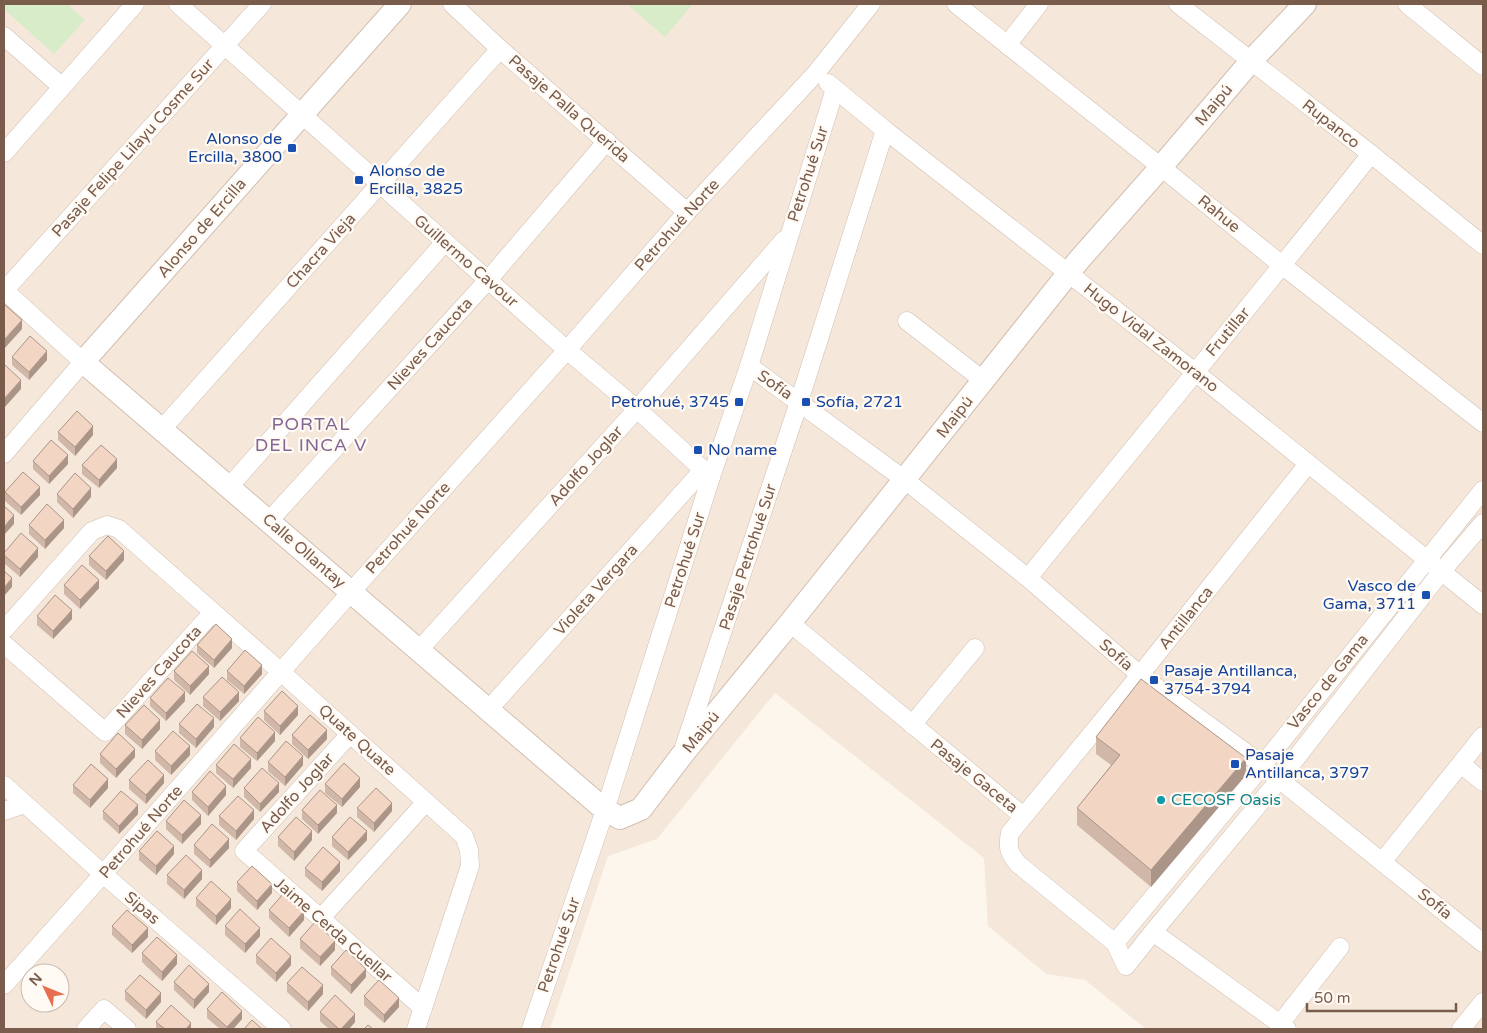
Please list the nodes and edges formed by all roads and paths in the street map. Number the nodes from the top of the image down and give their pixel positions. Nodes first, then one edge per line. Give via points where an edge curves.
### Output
1 (135, 4) edge
2 (178, 4) edge
3 (262, 4) edge
4 (400, 4) edge
5 (452, 4) edge
6 (871, 4) edge
7 (956, 4) edge
8 (1039, 4) edge
9 (1178, 4) edge
10 (1305, 4) edge
11 (1407, 4) edge
12 (4, 36) edge
13 (1007, 45) junction
14 (225, 46) junction
15 (500, 49) junction
16 (1481, 59) edge
17 (1251, 61) junction
18 (816, 73) junction
19 (62, 87) junction
20 (835, 89) junction
21 (302, 114) junction
22 (885, 130) junction
23 (607, 141) junction
24 (4, 153) edge
25 (1371, 154) junction
26 (1161, 167) junction
27 (380, 185) junction
28 (688, 212) junction
29 (789, 234) junction
30 (445, 242) junction
31 (1483, 245) edge
32 (1283, 266) junction
33 (1070, 273) junction
34 (488, 280) junction
35 (4, 291) edge
36 (907, 322) dead end
37 (567, 350) junction
38 (83, 362) junction
39 (749, 366) junction
40 (1195, 372) junction
41 (984, 381) junction
42 (799, 402) junction
43 (637, 408) junction
44 (1483, 423) edge
45 (162, 430) junction
46 (4, 454) edge
47 (1308, 464) junction
48 (707, 474) junction
49 (905, 480) junction
50 (229, 487) junction
51 (1483, 490) edge
52 (269, 521) junction
53 (1483, 523) edge
54 (1427, 560) junction
55 (1441, 572) junction
56 (1028, 578) junction
57 (351, 592) junction
58 (1483, 606) edge
59 (213, 612) junction
60 (790, 623) junction
61 (4, 630) edge
62 (4, 644) edge
63 (975, 648) dead end
64 (419, 650) junction
65 (281, 672) junction
66 (1140, 675) junction
67 (488, 710) junction
68 (912, 725) junction
69 (350, 734) junction
70 (1483, 736) edge
71 (682, 755) junction
72 (1461, 764) junction
73 (1261, 766) junction
74 (1280, 780) junction
75 (1483, 782) edge
76 (4, 785) edge
77 (426, 802) junction
78 (25, 804) junction
79 (605, 810) junction
80 (4, 812) edge
81 (1023, 816) junction
82 (244, 851) joint
83 (1382, 862) junction
84 (103, 874) junction
85 (320, 919) junction
86 (1153, 932) junction
87 (1115, 943) junction
88 (1483, 943) edge
89 (1340, 947) dead end
90 (1126, 966) joint
91 (4, 985) edge
92 (1483, 1002) edge
93 (423, 1008) junction
94 (1284, 1027) edge
95 (86, 1029) edge
96 (127, 1029) edge
97 (282, 1029) edge
98 (416, 1029) edge
99 (531, 1029) edge
100 (1461, 1029) edge

1 - 19 street
2 - 14 street, Guillermo Cavour
3 - 14 street, Pasaje Felipe Lilayu Cosme Sur
4 - 21 street, Alonso de Ercilla
5 - 15 street, Pasaje Palla Querida
6 - 18 street, Petrohué Norte
7 - 13 street, Rahue
8 - 13 street
9 - 17 street, Rupanco
10 - 17 street, Maipú
11 - 16 street
12 - 19 street
13 - 26 street, Rahue
14 - 21 street, Guillermo Cavour
14 - 35 street, Pasaje Felipe Lilayu Cosme Sur
15 - 23 street, Pasaje Palla Querida
15 - 27 street, Chacra Vieja
17 - 25 street, Rupanco
17 - 26 street, Maipú
18 - 20 street, Hugo Vidal Zamorano
18 - 28 street, Petrohué Norte
19 - 24 street
20 - 22 street, Hugo Vidal Zamorano
20 - 29 street, Petrohué Sur
21 - 27 street, Guillermo Cavour
21 - 38 street, Alonso de Ercilla
22 - 33 street, Hugo Vidal Zamorano
22 - 42 street, Pasaje Petrohué Sur
23 - 28 street, Pasaje Palla Querida
23 - 34 street, Nieves Caucota
25 - 31 street, Rupanco
25 - 32 street, Frutillar
26 - 32 street, Rahue
26 - 33 street, Maipú
27 - 30 street, Guillermo Cavour
27 - 45 street, Chacra Vieja
28 - 37 street, Petrohué Norte
29 - 39 street, Petrohué Sur
29 - 43 street, Adolfo Joglar
30 - 34 street, Guillermo Cavour
30 - 50 street
32 - 40 street, Frutillar
32 - 44 street, Rahue
33 - 40 street, Hugo Vidal Zamorano
33 - 41 street, Maipú
34 - 37 street, Guillermo Cavour
34 - 52 street, Nieves Caucota
35 - 38 street, Calle Ollantay
36 - 41 street
37 - 43 street, Guillermo Cavour
37 - 57 street, Petrohué Norte
38 - 45 street, Calle Ollantay
38 - 46 street, Alonso de Ercilla
39 - 42 street, Sofía
39 - 48 street, Petrohué Sur
40 - 47 street, Hugo Vidal Zamorano
40 - 56 street, Frutillar
41 - 49 street, Maipú
42 - 49 street, Sofía
42 - 71 street, Pasaje Petrohué Sur
43 - 48 street, Guillermo Cavour
43 - 64 street, Adolfo Joglar
45 - 50 street, Calle Ollantay
47 - 54 street, Hugo Vidal Zamorano
47 - 66 street, Antillanca
48 - 67 street, Violeta Vergara
48 - 79 street, Petrohué Sur
49 - 56 street, Sofía
49 - 60 street, Maipú
50 - 52 street, Calle Ollantay
51 - 54 street, Vasco de Gama
52 - 57 street, Calle Ollantay
53 - 55 street, Vasco de Gama
54 - 55 street, Hugo Vidal Zamorano
54 - 73 street, Vasco de Gama
55 - 58 street, Hugo Vidal Zamorano
55 - 74 street, Vasco de Gama
56 - 66 street, Sofía
57 - 64 street, Calle Ollantay
57 - 65 street, Petrohué Norte
59 - 61 street, Quate Quate via 119,528 107,525 92,531
59 - 62 street, Nieves Caucota via 105,732
59 - 65 street, Quate Quate
60 - 68 street, Pasaje Gaceta
60 - 71 street, Maipú
63 - 68 street
64 - 67 street, Calle Ollantay
65 - 69 street, Quate Quate
65 - 84 street, Petrohué Norte
66 - 73 street, Sofía
66 - 81 street, Antillanca
67 - 79 street, Calle Ollantay
68 - 81 street, Pasaje Gaceta
69 - 77 street, Quate Quate
69 - 82 street, Adolfo Joglar
70 - 72 street
71 - 79 street, Maipú via 641,809 620,818
72 - 75 street
72 - 83 street
73 - 74 street, Sofía
73 - 87 street, Vasco de Gama
74 - 83 street, Sofía
74 - 86 street, Vasco de Gama
76 - 78 street, Sipas
77 - 85 street
77 - 93 street, Quate Quate via 464,836 470,866
78 - 80 street
78 - 84 street, Sipas
79 - 99 street, Petrohué Sur
81 - 87 street, Pasaje Gaceta via 1010,833 1010,855
82 - 85 street, Jaime Cerda Cuellar
83 - 88 street, Sofía
84 - 91 street, Petrohué Norte
84 - 97 street, Sipas
85 - 93 street, Jaime Cerda Cuellar
86 - 90 street, Vasco de Gama
86 - 94 street
87 - 90 street, Pasaje Gaceta
89 - 94 street
92 - 100 street
93 - 98 street, Quate Quate
95 - 96 street via 104,1009

